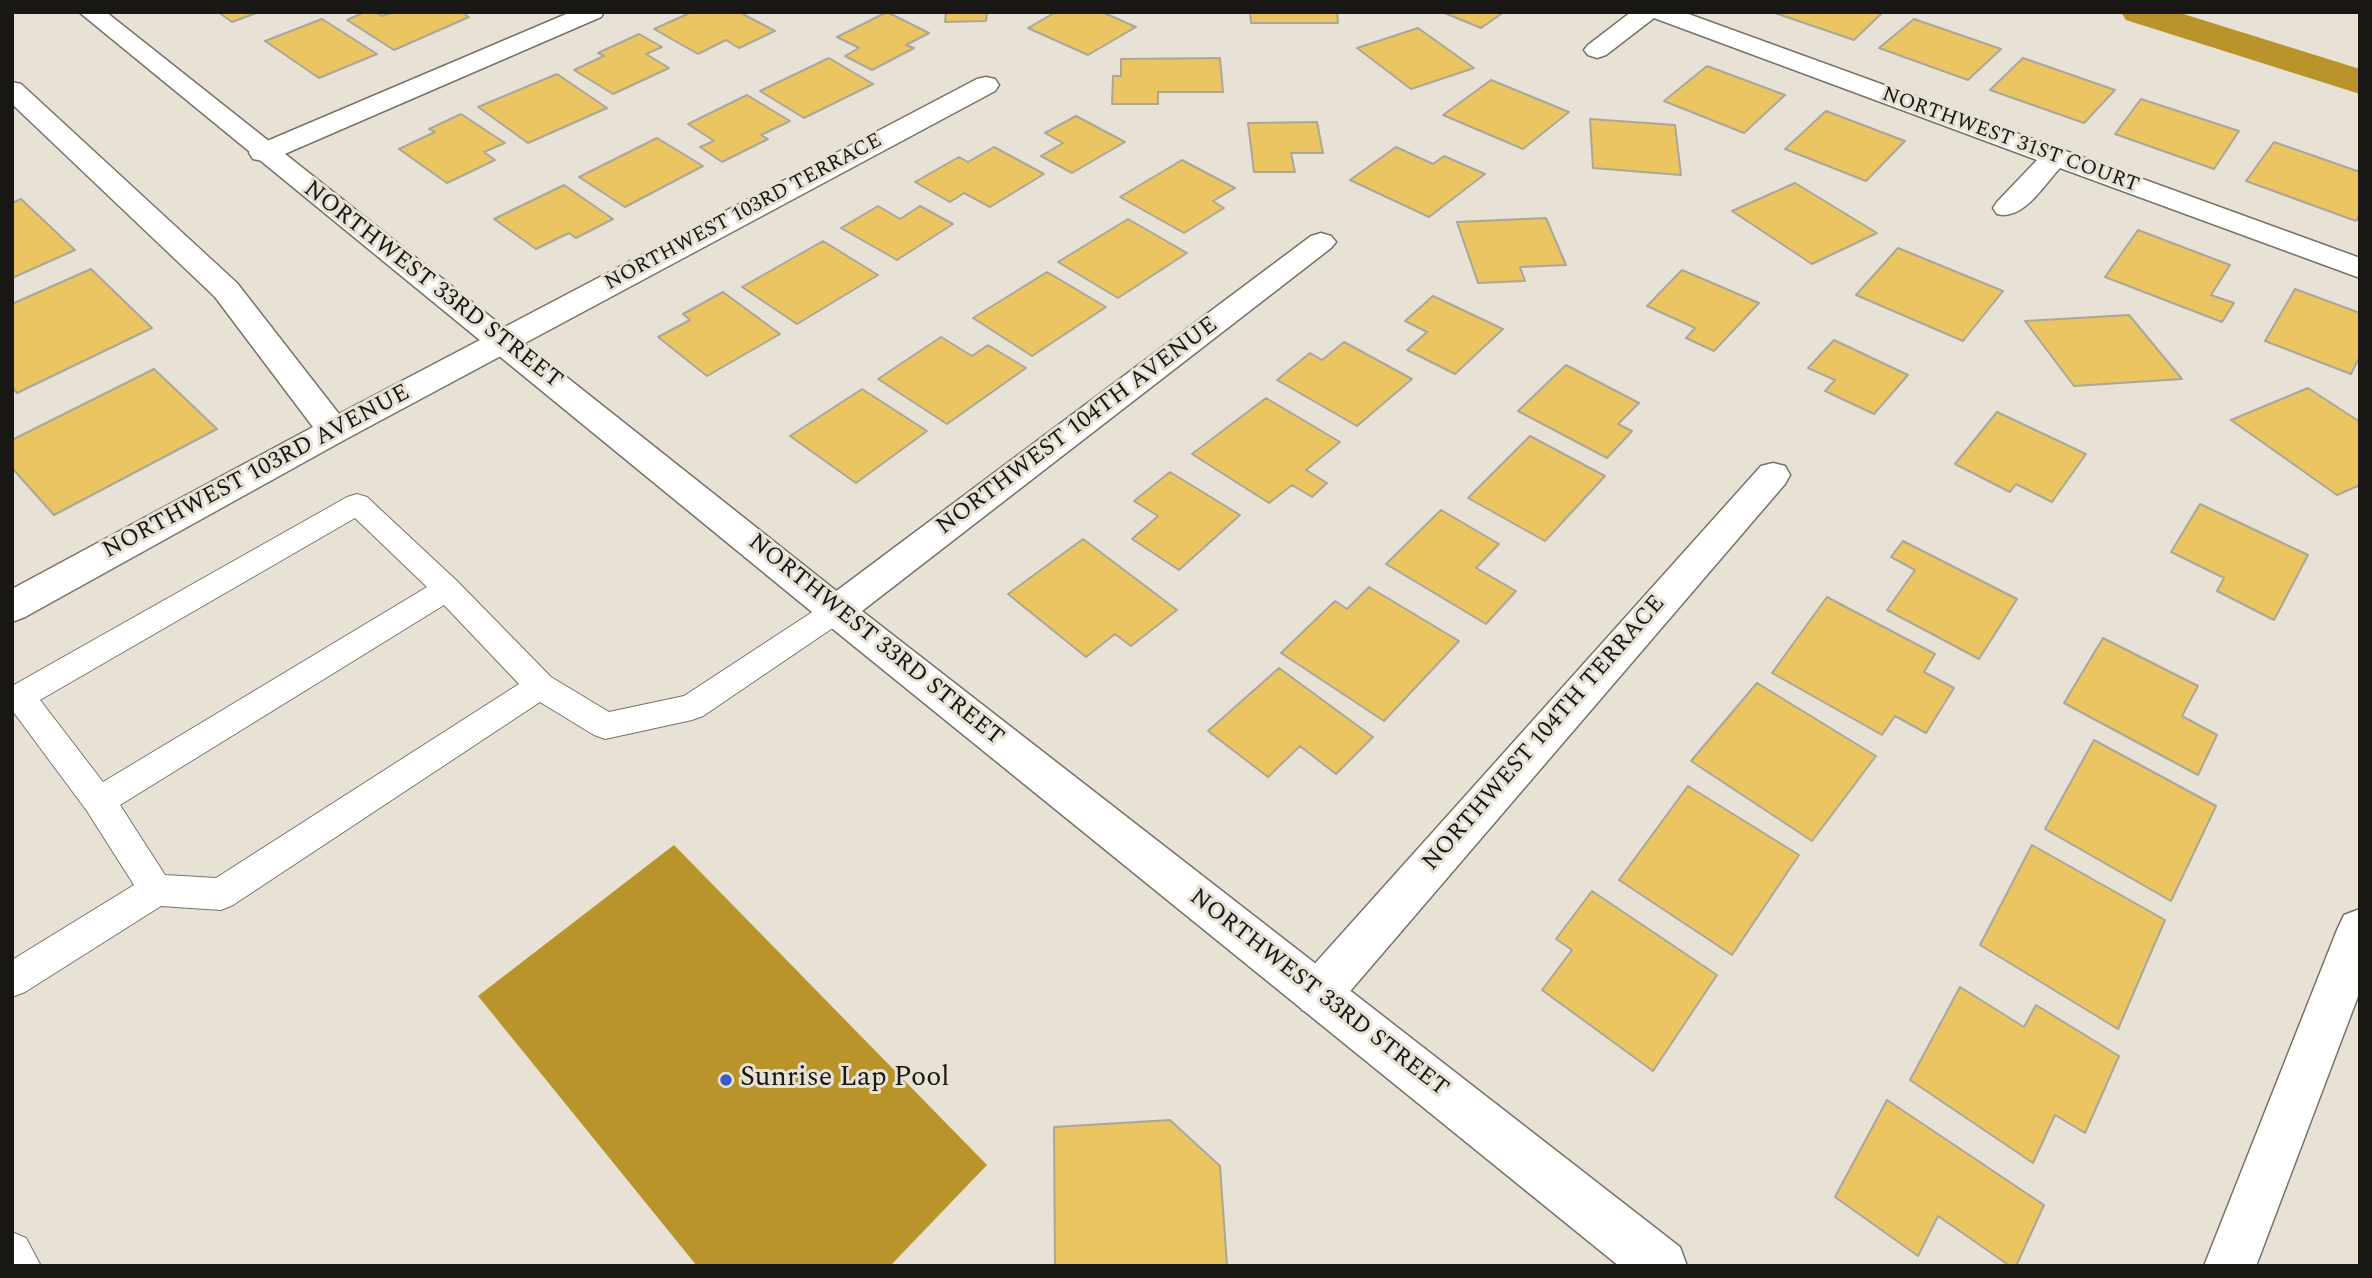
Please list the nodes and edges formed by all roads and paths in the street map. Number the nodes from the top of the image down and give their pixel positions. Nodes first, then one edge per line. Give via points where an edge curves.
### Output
1 (91, 12) edge
2 (592, 12) edge
3 (1647, 12) edge
4 (1660, 12) edge
5 (1597, 50) dead end
6 (986, 85) dead end
7 (12, 90) edge
8 (263, 153) junction
9 (2055, 157) junction
10 (2007, 208) dead end
11 (1321, 242) dead end
12 (2360, 269) edge
13 (503, 341) junction
14 (334, 431) junction
15 (1773, 475) dead end
16 (447, 590) junction
17 (12, 607) edge
18 (836, 611) junction
19 (540, 686) junction
20 (99, 801) junction
21 (156, 890) junction
22 (2360, 930) edge
23 (12, 980) edge
24 (1318, 994) junction
25 (12, 1252) edge
26 (21, 1266) edge
27 (1661, 1266) edge
28 (2230, 1266) edge

1 - 8 street, NORTHWEST 33RD STREET
2 - 8 street
3 - 5 street
4 - 9 street, NORTHWEST 31ST COURT
6 - 13 street, NORTHWEST 103RD TERRACE
7 - 14 street via 226,290
8 - 13 street, NORTHWEST 33RD STREET
9 - 10 street
9 - 12 street, NORTHWEST 31ST COURT
11 - 18 street, NORTHWEST 104TH AVENUE
13 - 14 street, NORTHWEST 103RD AVENUE
13 - 18 street, NORTHWEST 33RD STREET
14 - 17 street, NORTHWEST 103RD AVENUE
15 - 24 street, NORTHWEST 104TH TERRACE
16 - 19 lane
16 - 20 lane
16 - 20 lane via 357,503 20,697
18 - 19 lane via 692,707 606,726
18 - 24 street, NORTHWEST 33RD STREET
19 - 21 lane via 221,894
20 - 21 lane
21 - 23 lane
22 - 28 street
24 - 27 street, NORTHWEST 33RD STREET
25 - 26 lane

